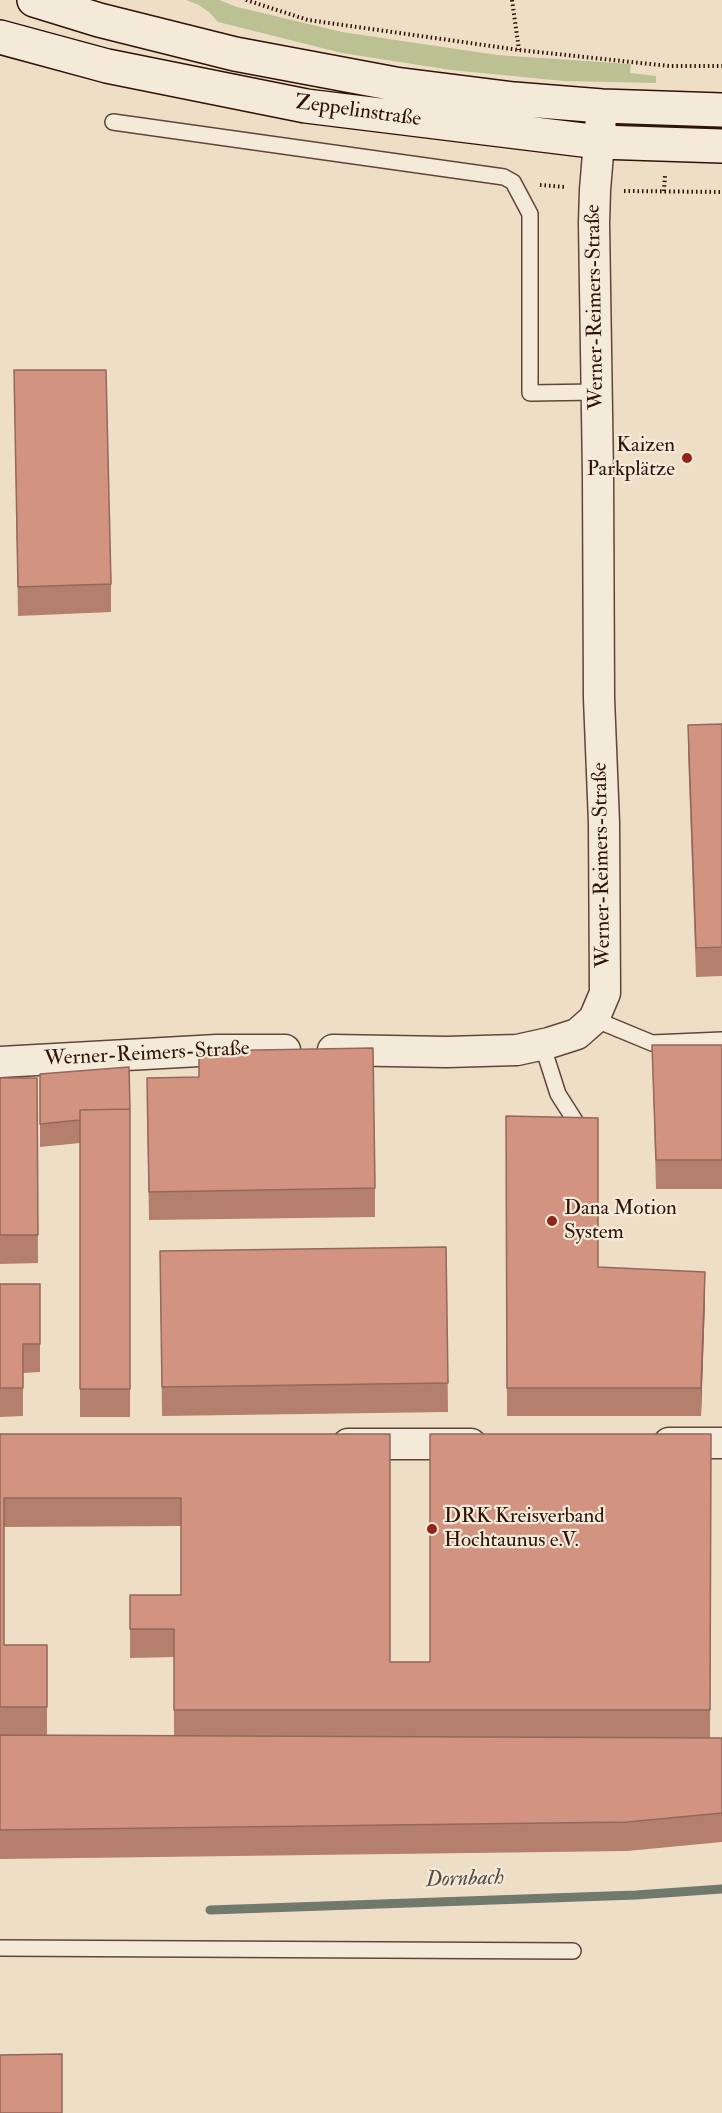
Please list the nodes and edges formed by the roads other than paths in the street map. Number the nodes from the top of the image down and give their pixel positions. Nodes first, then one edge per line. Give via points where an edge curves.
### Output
1 (34, 0) edge
2 (0, 37) edge
3 (602, 106) junction
4 (722, 110) edge
5 (113, 122) dead end
6 (598, 142) junction
7 (722, 146) edge
8 (597, 392) junction
9 (594, 1019) junction
10 (722, 1040) edge
11 (542, 1044) junction
12 (0, 1062) edge
13 (596, 1132) edge
14 (497, 1443) edge
15 (639, 1443) edge
16 (722, 1443) edge
17 (320, 1444) edge
18 (0, 1948) edge
19 (573, 1952) dead end

1 - 3 main road, Zeppelinstraße via 258,59 395,84
2 - 6 main road, Zeppelinstraße via 107,66 306,106
3 - 4 main road, Zeppelinstraße
3 - 6 street, Werner-Reimers-Straße
5 - 8 lane via 504,177 513,182 530,214 530,393
6 - 7 main road, Zeppelinstraße
6 - 8 street, Werner-Reimers-Straße
8 - 9 street, Werner-Reimers-Straße via 605,993
9 - 10 lane via 652,1043
9 - 11 street, Werner-Reimers-Straße via 577,1034
11 - 12 street, Werner-Reimers-Straße via 517,1050 217,1050
11 - 13 lane via 558,1094 579,1127
14 - 17 street
15 - 16 street
18 - 19 lane

